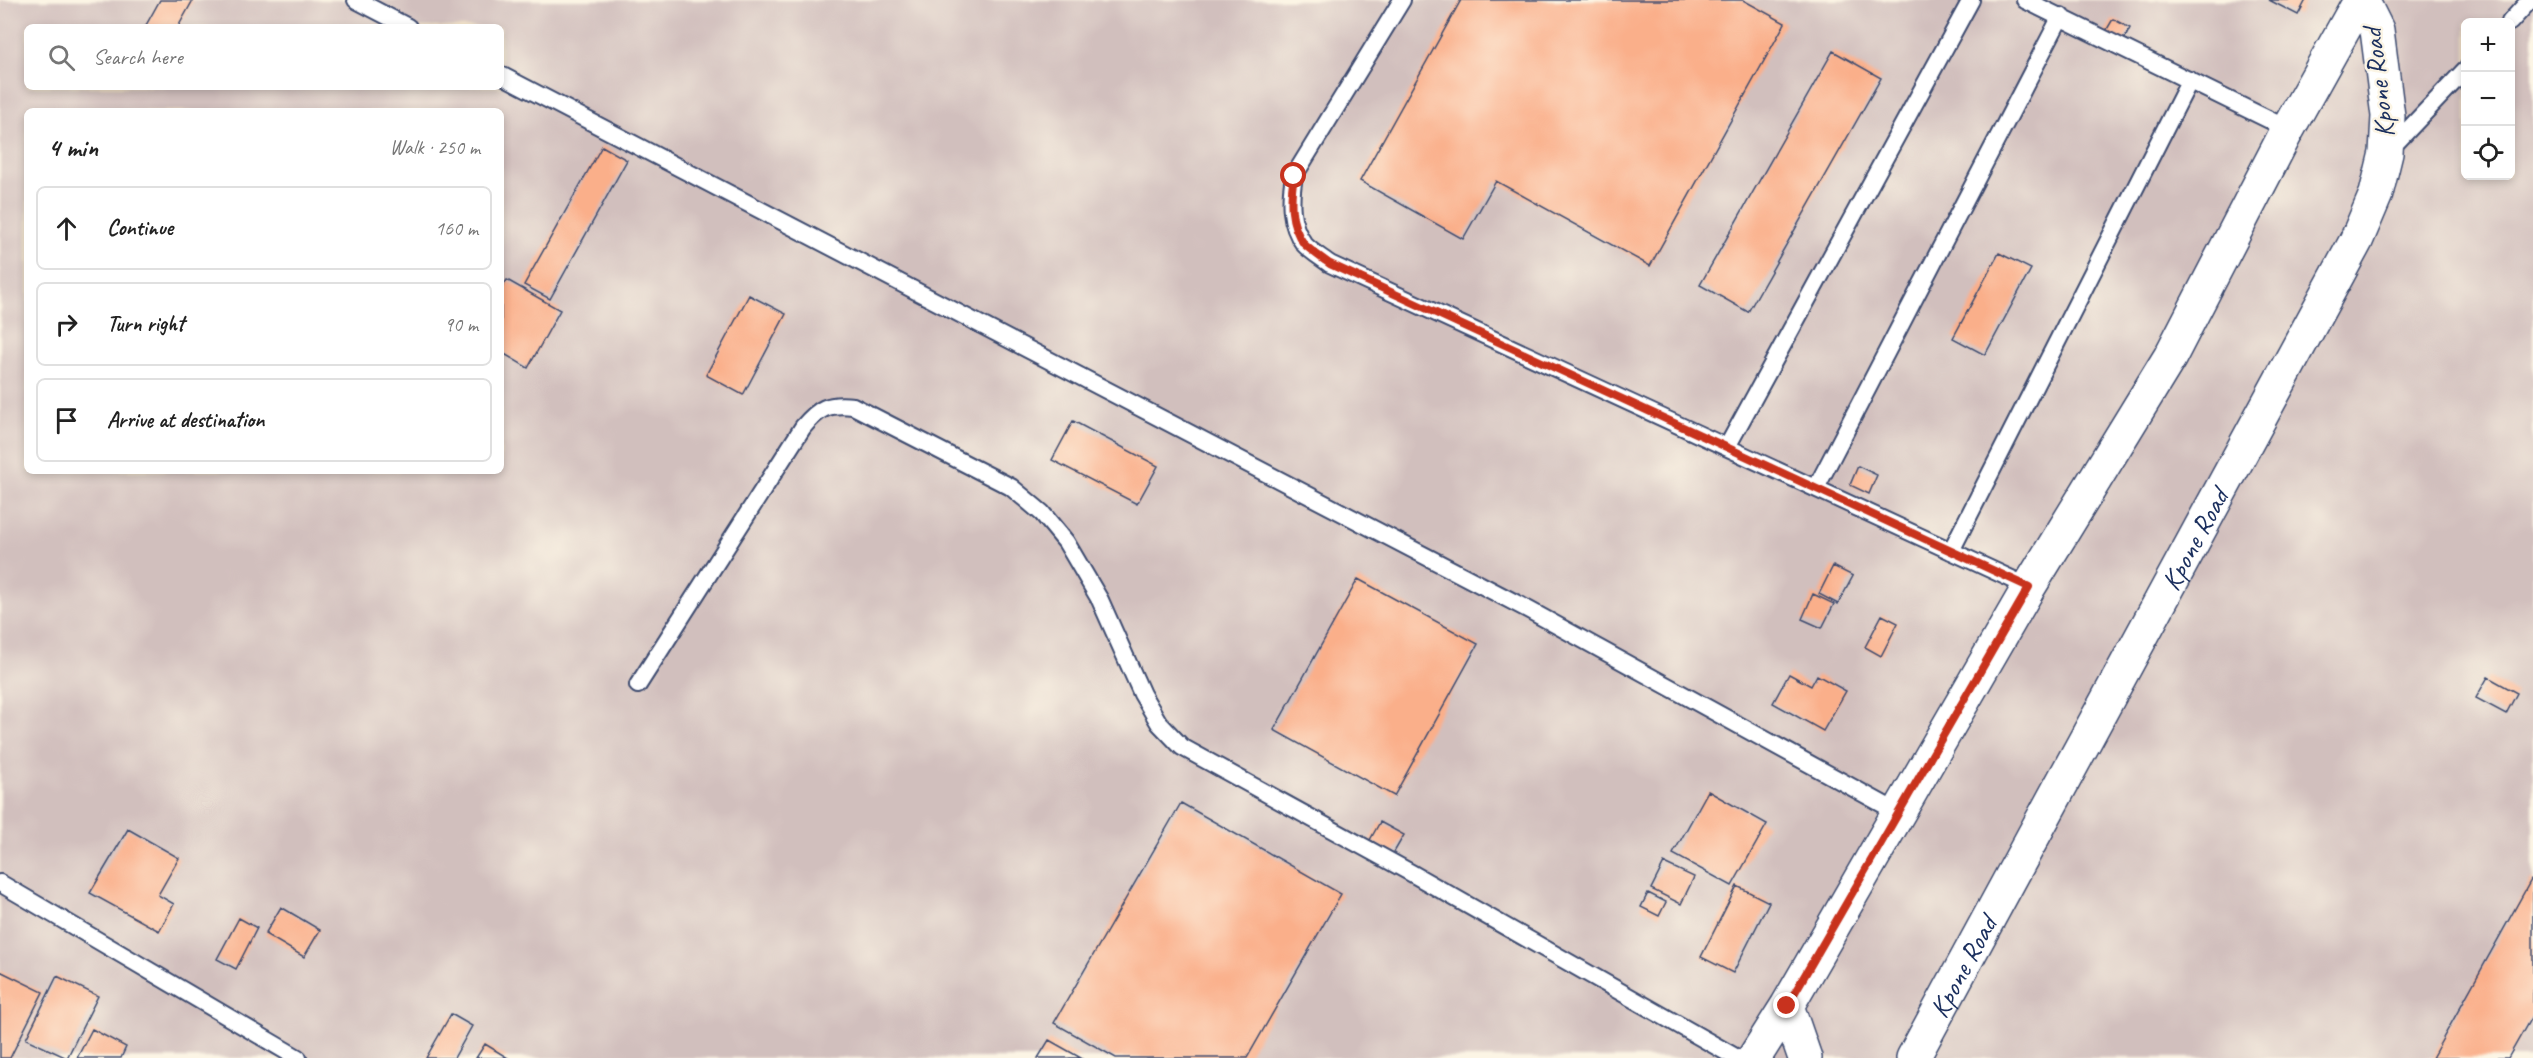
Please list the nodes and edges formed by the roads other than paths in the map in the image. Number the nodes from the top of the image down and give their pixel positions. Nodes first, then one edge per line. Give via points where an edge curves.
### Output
1 (356, 0) edge
2 (1402, 0) edge
3 (1971, 0) edge
4 (2025, 0) edge
5 (2361, 0) edge
6 (2530, 0) edge
7 (2061, 16) junction
8 (2514, 18) edge
9 (402, 24) edge
10 (2463, 72) edge
11 (504, 77) edge
12 (2190, 80) junction
13 (2288, 129) junction
14 (2386, 153) junction
15 (1727, 447) junction
16 (1816, 488) junction
17 (1951, 551) junction
18 (2029, 587) junction
19 (638, 685) dead end
20 (1899, 813) junction
21 (0, 883) edge
22 (1787, 1006) junction
23 (298, 1058) edge
24 (1737, 1058) edge
25 (1754, 1058) edge
26 (1805, 1058) edge
27 (1913, 1058) edge

1 - 9 lane
2 - 15 lane via 1294,176 1290,198 1293,222 1305,244 1330,264
3 - 15 lane
4 - 7 lane
5 - 13 street
5 - 14 street, Kpone Road via 2377,30 2388,116
6 - 8 lane
7 - 12 lane
7 - 16 lane
10 - 14 lane
11 - 20 lane via 1519,604
12 - 13 lane
12 - 17 lane
13 - 18 street via 2170,357
14 - 27 street, Kpone Road via 2376,194 2356,241
15 - 16 lane
16 - 17 lane
17 - 18 lane
18 - 20 street
19 - 24 lane via 803,427 816,411 836,404 853,406 1011,487 1042,513 1066,542 1100,600 1148,703 1182,747
20 - 22 street
21 - 23 lane
22 - 25 street
22 - 26 street

